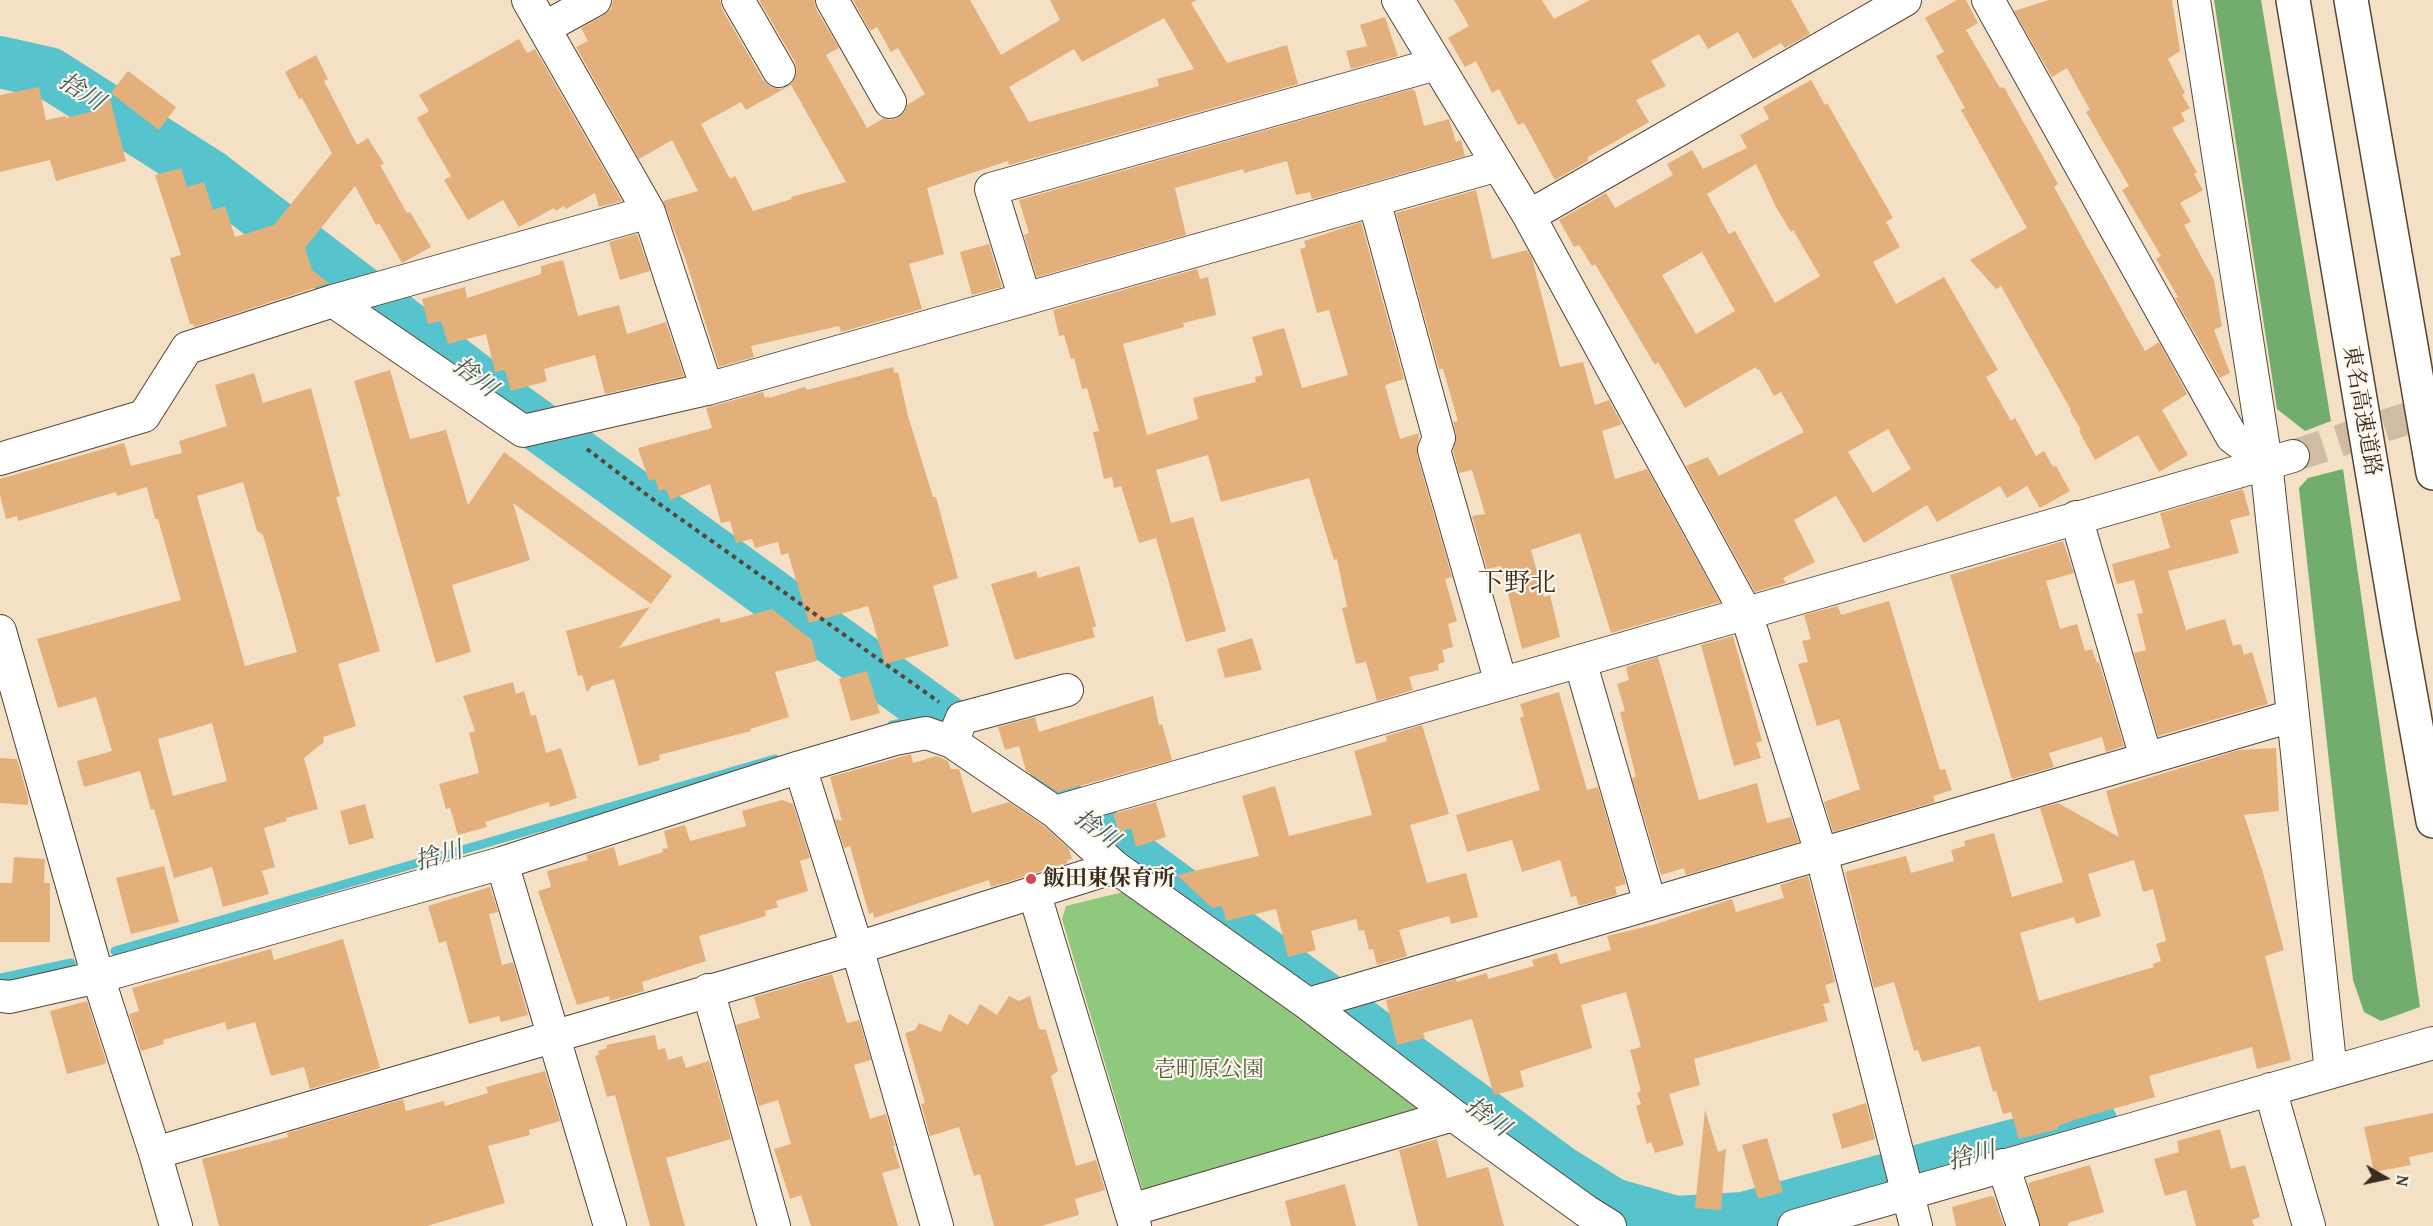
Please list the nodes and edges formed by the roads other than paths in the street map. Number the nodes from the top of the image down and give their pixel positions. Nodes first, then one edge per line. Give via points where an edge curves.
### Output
1 (528, 0) edge
2 (595, 0) edge
3 (738, 0) edge
4 (832, 0) edge
5 (1399, 0) edge
6 (1905, 0) edge
7 (1988, 0) edge
8 (2194, 0) edge
9 (2293, 0) edge
10 (2351, 0) edge
11 (544, 28) junction
12 (1436, 64) junction
13 (778, 71) dead end
14 (890, 102) dead end
15 (1498, 165) junction
16 (1374, 200) junction
17 (649, 212) junction
18 (1529, 216) junction
19 (1025, 299) junction
20 (333, 301) junction
21 (707, 390) junction
22 (0, 459) edge
23 (2279, 459) junction
24 (2433, 473) edge
25 (2076, 517) junction
26 (1746, 613) junction
27 (0, 631) edge
28 (1580, 661) junction
29 (1501, 683) junction
30 (1067, 690) dead end
31 (2292, 716) junction
32 (957, 730) junction
33 (2146, 758) junction
34 (800, 767) junction
35 (1055, 812) junction
36 (2433, 821) edge
37 (1821, 853) junction
38 (502, 863) junction
39 (1115, 867) junction
40 (1034, 892) junction
41 (1650, 903) junction
42 (857, 948) junction
43 (98, 978) junction
44 (708, 990) junction
45 (0, 996) edge
46 (1308, 1004) junction
47 (553, 1035) junction
48 (2433, 1043) edge
49 (2331, 1072) junction
50 (2270, 1089) junction
51 (1453, 1115) junction
52 (155, 1153) junction
53 (2003, 1165) junction
54 (1907, 1193) junction
55 (1133, 1218) edge
56 (176, 1226) edge
57 (610, 1226) edge
58 (774, 1226) edge
59 (937, 1226) edge
60 (1610, 1226) edge
61 (1794, 1226) edge
62 (1916, 1226) edge
63 (2023, 1226) edge
64 (2309, 1226) edge

1 - 11 street
2 - 11 street
3 - 13 street
4 - 14 street
5 - 12 street
6 - 18 street
7 - 23 street via 2232,436
8 - 23 street
9 - 36 highway, 東名高速道路
10 - 24 highway
11 - 17 street
12 - 15 street
12 - 19 street via 991,189
15 - 16 street
15 - 18 street
16 - 19 street
16 - 29 street via 1439,438 1434,450
17 - 20 street
17 - 21 street
18 - 26 street
19 - 21 street
20 - 21 street via 523,431
20 - 22 street via 187,348 144,416
23 - 25 street
23 - 31 street
25 - 26 street
25 - 33 street
26 - 28 street
26 - 37 street
27 - 43 street
28 - 29 street
28 - 41 street
29 - 35 street
30 - 32 street
31 - 33 street
31 - 49 street
32 - 34 street via 895,739
32 - 35 street
33 - 37 street
34 - 38 street
34 - 42 street
35 - 39 street
37 - 41 street
37 - 54 street
38 - 43 street
38 - 47 street
39 - 40 street
39 - 46 street
40 - 42 street
40 - 55 street
41 - 46 street
42 - 44 street
42 - 59 street
43 - 45 street
43 - 52 street
44 - 47 street
44 - 58 street
46 - 51 street
47 - 52 street
47 - 57 street
48 - 49 street
49 - 50 street
50 - 53 street
50 - 64 street
51 - 55 street
51 - 60 street
52 - 56 street
53 - 54 street
53 - 63 street
54 - 61 street
54 - 62 street

